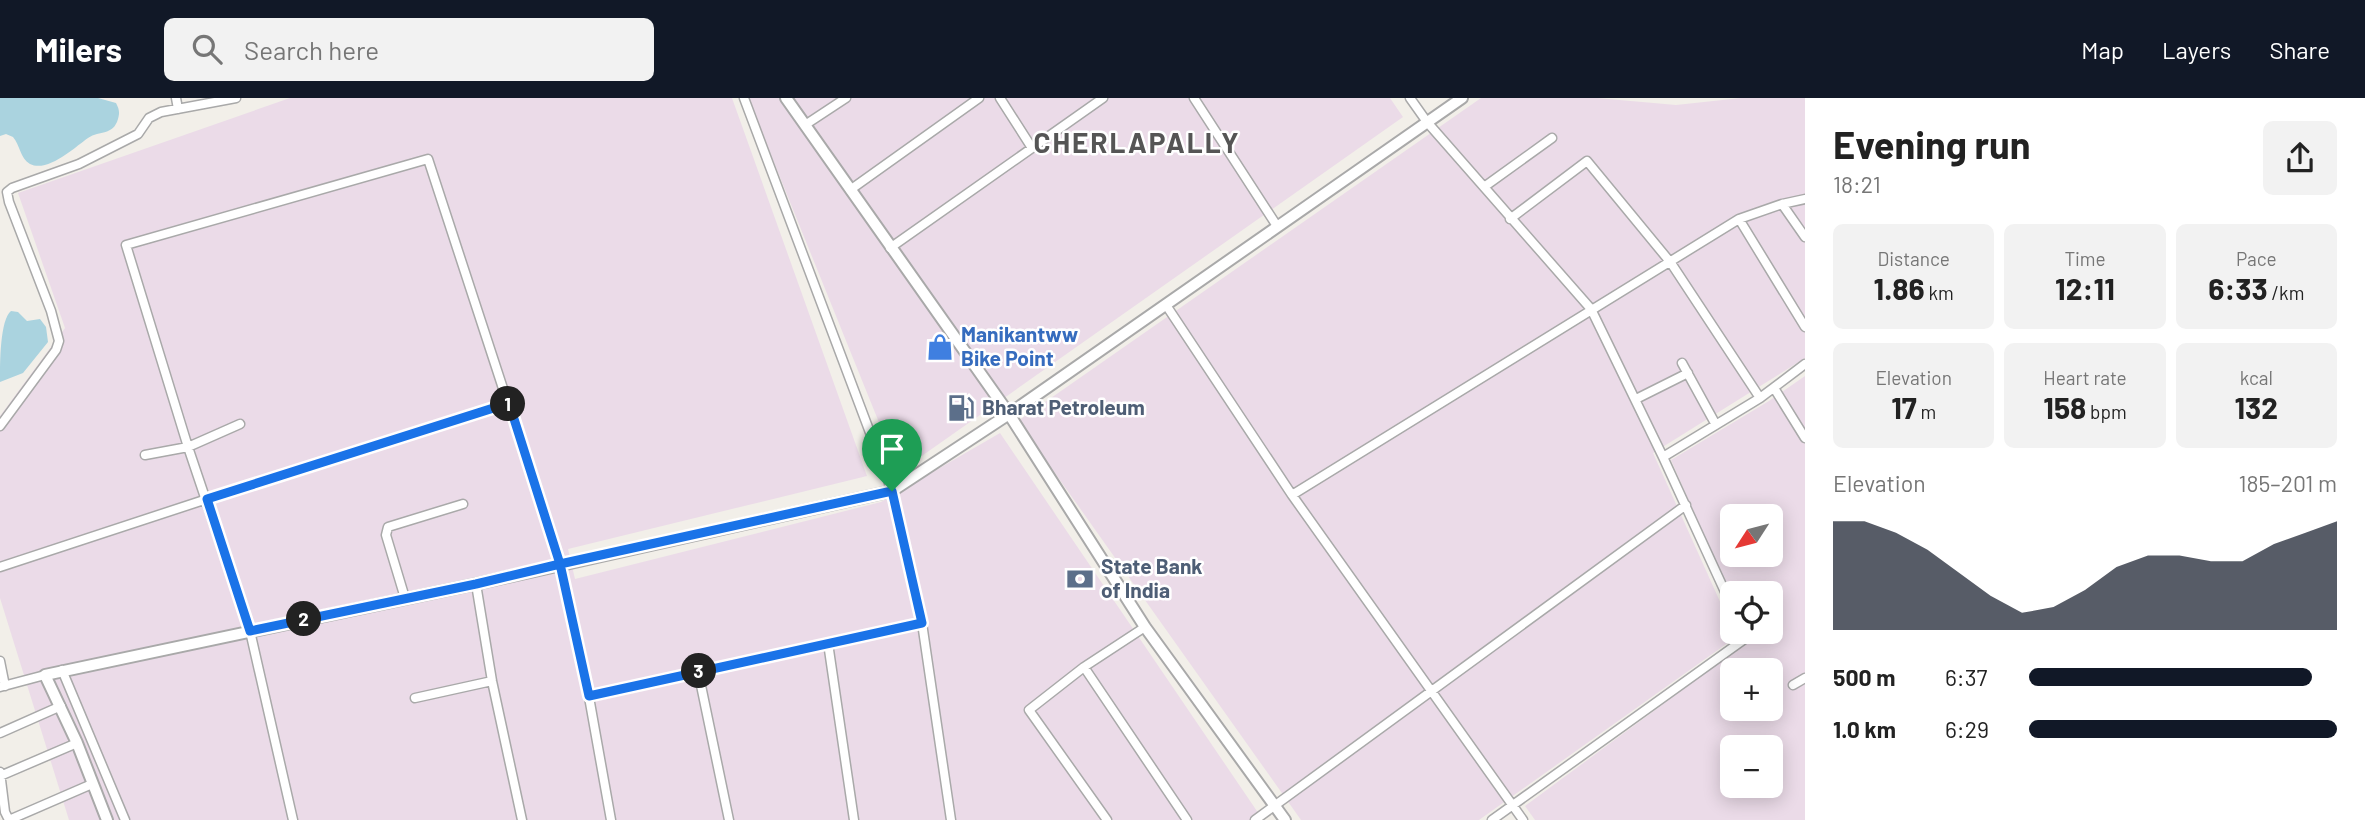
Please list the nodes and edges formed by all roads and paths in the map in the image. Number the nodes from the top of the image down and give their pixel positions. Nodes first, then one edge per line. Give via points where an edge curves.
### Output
1 (176, 98) edge
2 (236, 98) edge
3 (744, 98) edge
4 (786, 98) edge
5 (846, 98) edge
6 (979, 98) edge
7 (1000, 98) edge
8 (1194, 98) edge
9 (1410, 98) edge
10 (1462, 98) edge
11 (1100, 99) edge
12 (178, 109) junction
13 (1427, 122) junction
14 (805, 125) junction
15 (1552, 138) dead end
16 (1032, 148) junction
17 (1484, 187) junction
18 (850, 190) junction
19 (1805, 199) edge
20 (1782, 204) junction
21 (1510, 219) junction
22 (1740, 219) junction
23 (1277, 226) junction
24 (1805, 237) edge
25 (890, 248) junction
26 (1671, 263) junction
27 (1166, 305) junction
28 (1591, 309) junction
29 (1805, 327) edge
30 (1682, 363) dead end
31 (1805, 364) edge
32 (1688, 373) junction
33 (1774, 388) junction
34 (1760, 398) junction
35 (1636, 399) junction
36 (509, 403) junction
37 (1009, 414) junction
38 (240, 424) dead end
39 (1716, 425) junction
40 (0, 426) edge
41 (1805, 438) edge
42 (188, 447) junction
43 (145, 455) dead end
44 (1663, 457) junction
45 (892, 491) junction
46 (1292, 495) junction
47 (207, 499) junction
48 (463, 504) dead end
49 (1686, 505) junction
50 (560, 564) junction
51 (0, 567) edge
52 (1720, 581) edge
53 (476, 584) junction
54 (405, 598) junction
55 (922, 623) junction
56 (1144, 627) junction
57 (250, 631) junction
58 (828, 643) junction
59 (1738, 644) edge
60 (0, 661) edge
61 (1084, 667) junction
62 (62, 670) junction
63 (698, 671) junction
64 (45, 675) junction
65 (1805, 678) edge
66 (492, 681) junction
67 (1793, 685) dead end
68 (3, 686) edge
69 (1432, 691) junction
70 (589, 696) junction
71 (415, 698) dead end
72 (61, 706) junction
73 (0, 733) edge
74 (77, 743) junction
75 (0, 774) edge
76 (92, 784) junction
77 (1513, 805) junction
78 (1275, 806) junction
79 (9, 820) edge
80 (107, 820) edge
81 (125, 820) edge
82 (293, 820) edge
83 (522, 820) edge
84 (611, 820) edge
85 (729, 820) edge
86 (854, 820) edge
87 (951, 820) edge
88 (1107, 820) edge
89 (1187, 820) edge
90 (1255, 820) edge
91 (1285, 820) edge
92 (1492, 820) edge
93 (1523, 820) edge

1 - 12 street
2 - 12 street
3 - 45 street
4 - 14 street
5 - 14 street
6 - 18 street
7 - 16 street
8 - 23 street
9 - 13 street
10 - 13 street
11 - 16 street
12 - 40 street via 149,118 138,134 79,164 7,192 59,341
13 - 17 street
13 - 23 street
14 - 18 street
15 - 17 street
16 - 25 street
17 - 21 street
18 - 25 street
19 - 20 street
20 - 22 street
20 - 24 street
21 - 26 street via 1587,162
21 - 28 street
22 - 26 street
22 - 29 street
23 - 27 street
25 - 37 street
26 - 28 street
26 - 34 street
27 - 37 street
27 - 46 street
28 - 35 street
28 - 46 street
30 - 32 street
31 - 33 street
32 - 35 street
32 - 39 street
33 - 34 street
33 - 41 street
34 - 39 street
35 - 44 street
36 - 42 street via 428,159 126,245
36 - 47 street
36 - 50 street
37 - 45 street
37 - 56 street
38 - 42 street
39 - 44 street
42 - 43 street
42 - 47 street
44 - 49 street
45 - 50 street
45 - 55 street
46 - 69 street
47 - 51 street
47 - 57 street
48 - 54 street via 388,527 386,535
49 - 52 street
49 - 69 street
50 - 53 street
50 - 70 street
53 - 54 street
53 - 66 street
54 - 57 street
55 - 58 street
55 - 87 street
56 - 61 street
56 - 78 street
57 - 62 street
57 - 82 street
58 - 63 street
58 - 86 street
59 - 77 street
60 - 68 street
61 - 88 street via 1029,710
61 - 89 street
62 - 64 street
62 - 81 street
63 - 70 street
63 - 85 street
64 - 68 street
64 - 72 street
65 - 67 street
66 - 71 street
66 - 83 street
69 - 77 street
69 - 78 street
70 - 84 street
72 - 73 street
72 - 74 street
74 - 75 street
74 - 76 street
75 - 79 street
76 - 79 street
76 - 80 street
77 - 92 street
77 - 93 street
78 - 90 street
78 - 91 street

